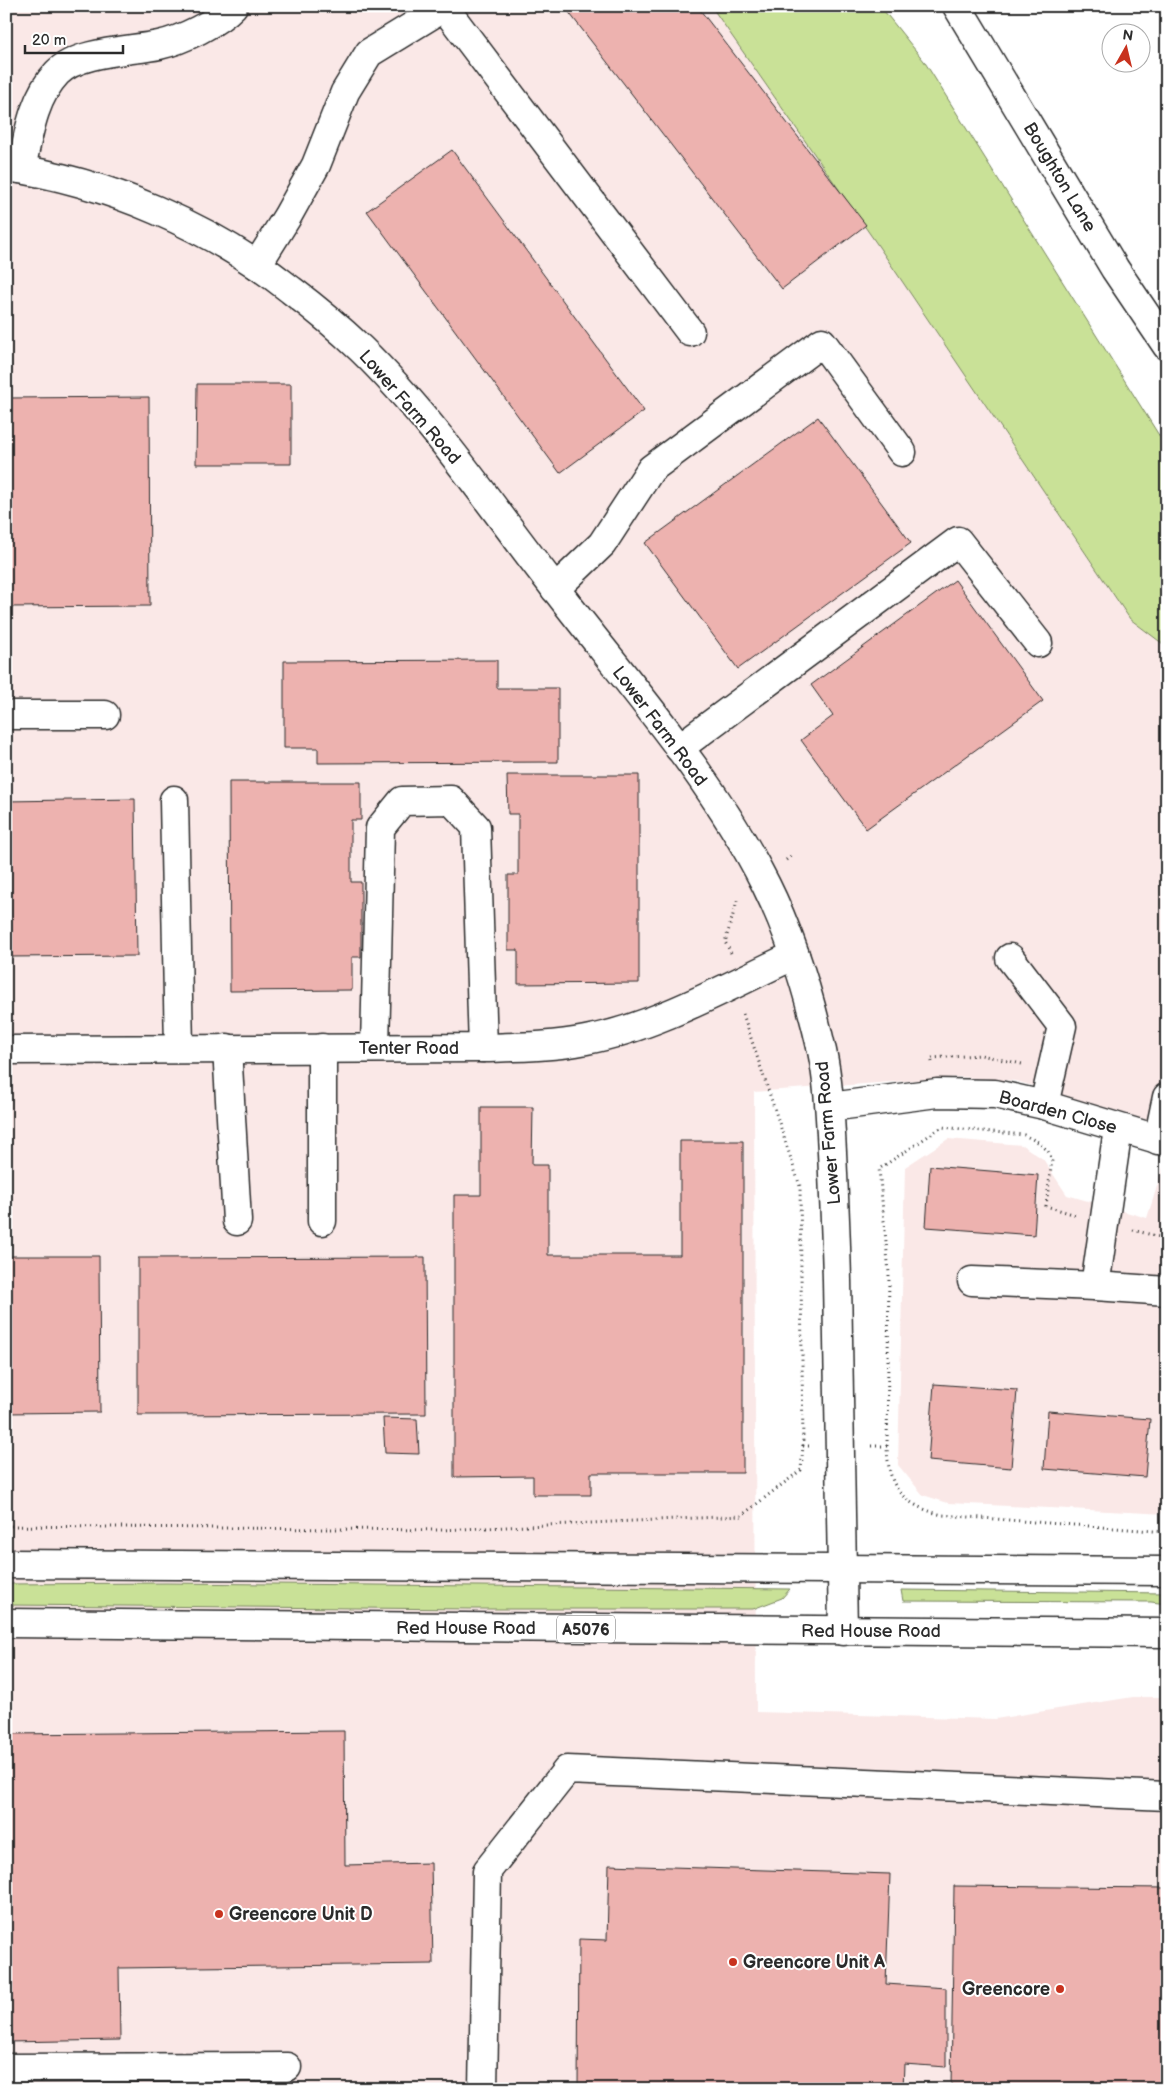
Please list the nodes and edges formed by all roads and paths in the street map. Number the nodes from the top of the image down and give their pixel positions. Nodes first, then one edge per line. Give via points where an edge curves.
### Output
1 (233, 6) edge
2 (957, 6) edge
3 (14, 168) edge
4 (257, 265) junction
5 (690, 332) dead end
6 (1167, 346) edge
7 (902, 452) dead end
8 (555, 589) junction
9 (1038, 643) dead end
10 (6, 715) edge
11 (105, 715) dead end
12 (679, 748) junction
13 (174, 800) dead end
14 (792, 855) dead end
15 (761, 875) junction
16 (795, 956) junction
17 (1010, 958) dead end
18 (736, 982) junction
19 (179, 1048) junction
20 (227, 1048) junction
21 (322, 1048) junction
22 (375, 1048) junction
23 (483, 1048) junction
24 (6, 1050) edge
25 (1167, 1097) edge
26 (1044, 1105) junction
27 (830, 1107) junction
28 (1118, 1129) junction
29 (1162, 1141) edge
30 (237, 1220) dead end
31 (322, 1222) dead end
32 (1104, 1222) junction
33 (1167, 1229) edge
34 (972, 1282) dead end
35 (1095, 1286) junction
36 (1167, 1291) edge
37 (803, 1446) junction
38 (840, 1446) junction
39 (887, 1446) junction
40 (6, 1526) edge
41 (1167, 1532) edge
42 (6, 1564) edge
43 (842, 1569) junction
44 (1167, 1570) edge
45 (6, 1623) edge
46 (843, 1631) junction
47 (1167, 1633) edge
48 (1167, 1796) edge
49 (286, 2067) dead end
50 (6, 2068) edge
51 (483, 2089) edge

1 - 3 street via 195,32 162,44 96,55 76,61 57,73 41,97
2 - 6 street, Boughton Lane via 1115,269
3 - 4 street, Lower Farm Road via 99,189 140,204
4 - 5 street via 316,165 345,92 369,53 444,7
4 - 8 street, Lower Farm Road via 364,351 430,426
7 - 8 street via 822,342 651,469 602,544
8 - 12 street, Lower Farm Road
9 - 12 street via 958,541
10 - 11 street
12 - 15 street, Lower Farm Road via 723,811
13 - 19 street
14 - 15 path
15 - 16 street, Lower Farm Road
15 - 18 path via 741,887 725,942
16 - 18 street, Tenter Road
16 - 27 street, Lower Farm Road via 823,1056
17 - 26 street via 1062,1026
18 - 23 street, Tenter Road via 674,1011 596,1038 554,1045
18 - 37 path via 742,1011 800,1186
19 - 20 street, Tenter Road
19 - 24 street, Tenter Road
20 - 21 street, Tenter Road
20 - 30 street
21 - 22 street, Tenter Road
21 - 31 street
22 - 23 street, Tenter Road
22 - 23 street via 380,828 402,800 451,800 476,827
25 - 29 street
26 - 27 street, Boarden Close via 995,1094 956,1092
26 - 28 street, Boarden Close
27 - 38 street, Lower Farm Road
28 - 29 street, Boarden Close
28 - 32 street
32 - 33 path via 1164,1238
32 - 35 street
32 - 39 path via 1046,1206 1052,1160 1038,1142 1024,1135 942,1127 879,1169 889,1273
34 - 35 street
35 - 36 street
37 - 38 path
37 - 40 path via 801,1470 742,1516 441,1530
38 - 39 path
38 - 43 street, Lower Farm Road
39 - 41 path via 893,1484 910,1502 925,1510 942,1515
42 - 43 street
43 - 44 street
43 - 46 street, Lower Farm Road
45 - 46 street, Red House Road / A5076
46 - 47 street, Red House Road / A5076
48 - 51 street via 567,1770 486,1871
49 - 50 street

